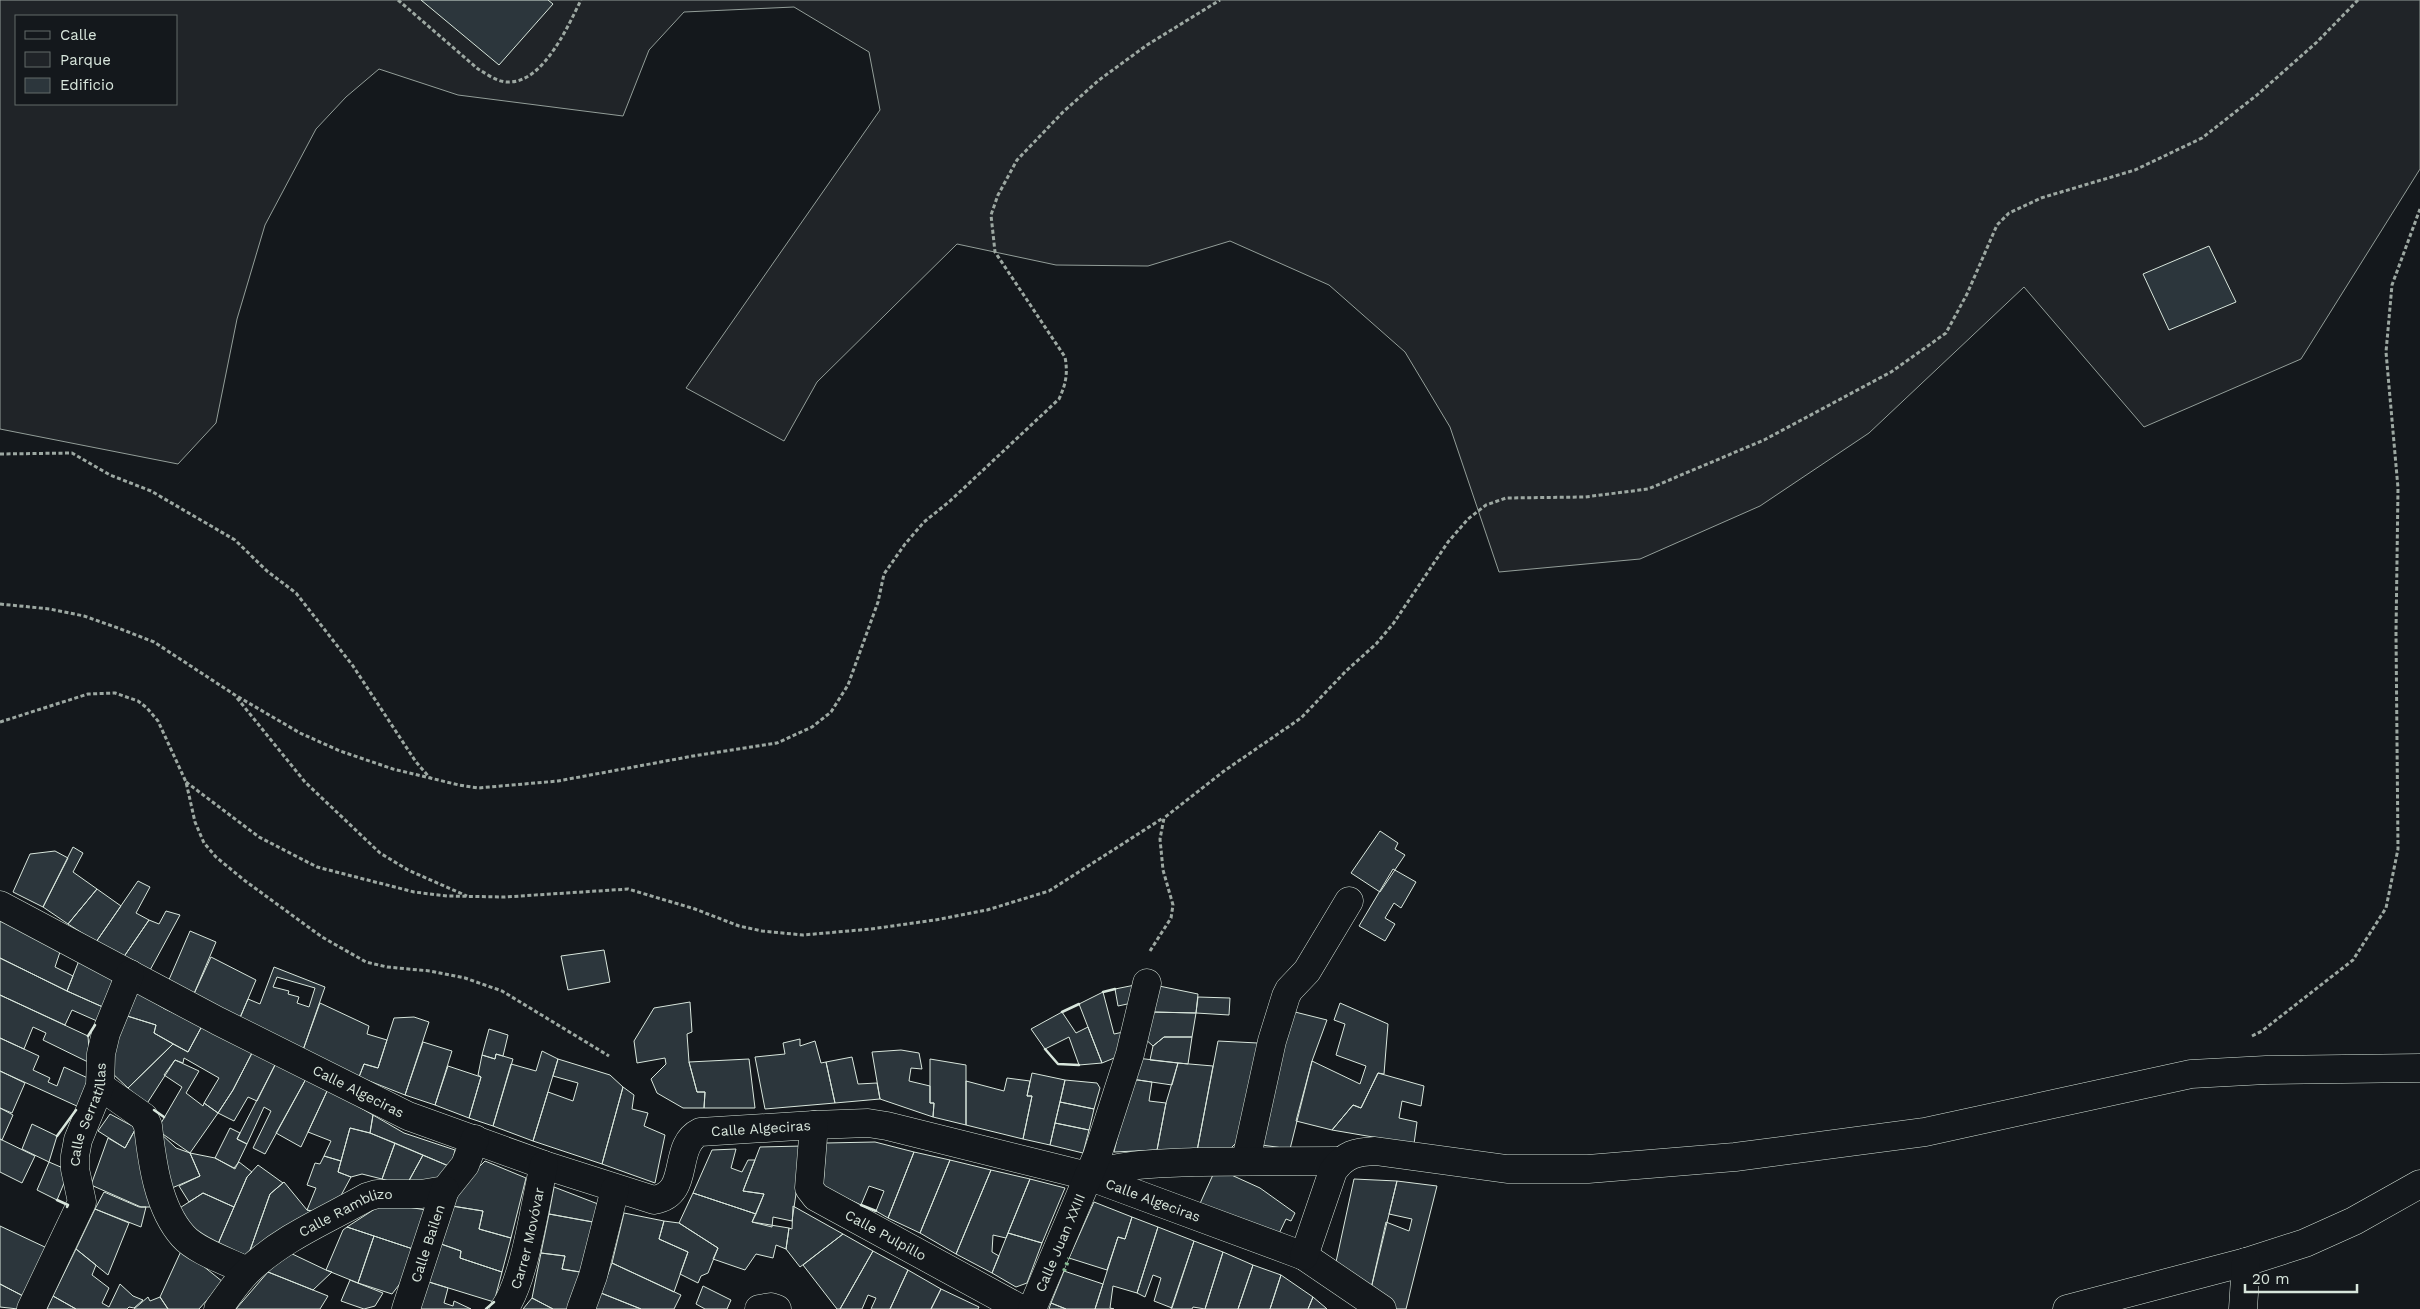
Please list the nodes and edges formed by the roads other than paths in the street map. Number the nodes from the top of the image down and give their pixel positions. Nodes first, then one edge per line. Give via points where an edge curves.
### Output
1 (1349, 901) dead end
2 (0, 905) edge
3 (130, 974) junction
4 (1147, 983) road end
5 (2420, 1068) edge
6 (100, 1086) junction
7 (814, 1125) junction
8 (475, 1139) junction
9 (1246, 1160) junction
10 (1340, 1161) junction
11 (544, 1165) junction
12 (1088, 1176) junction
13 (2420, 1184) edge
14 (615, 1189) junction
15 (445, 1190) junction
16 (1304, 1256) junction
17 (2246, 1262) junction
18 (247, 1271) junction
19 (402, 1305) edge
20 (31, 1309) edge
21 (218, 1309) edge
22 (504, 1309) edge
23 (581, 1309) edge
24 (759, 1309) edge
25 (777, 1309) edge
26 (1021, 1309) edge
27 (1032, 1309) edge
28 (1382, 1309) edge
29 (2067, 1309) edge
30 (2243, 1309) edge

1 - 9 street via 1307,971 1286,996 1272,1041
2 - 3 street, Calle Algeciras
3 - 6 street, Calle Serratillas via 106,1033 101,1054
3 - 8 street, Calle Algeciras via 218,1022 391,1108
4 - 12 street, Calle Juan XXIII via 1130,1054
5 - 10 street via 2191,1074 1924,1132 1735,1157 1546,1170 1507,1169 1375,1152 1349,1154
6 - 18 street via 144,1117 162,1198 182,1236
6 - 20 street, Calle Serratillas via 78,1140 75,1156 82,1202
7 - 12 street, Calle Algeciras via 868,1123 901,1128
7 - 14 street, Calle Algeciras via 700,1132 689,1140 676,1186 668,1196 654,1200
7 - 26 street, Calle Pulpillo via 809,1188 816,1197
8 - 11 street, Calle Algeciras
8 - 15 street via 464,1165
9 - 10 street
9 - 12 street via 1140,1164 1113,1167
10 - 16 street via 1333,1171
11 - 14 street, Calle Algeciras
11 - 22 street, Carrer Movóvar via 521,1268
12 - 16 street, Calle Algeciras
12 - 27 street, Calle Juan XXIII
13 - 17 street via 2305,1244
14 - 23 street via 593,1276
15 - 18 street, Calle Ramblizo via 367,1197 293,1237
15 - 19 street, Calle Bailen
16 - 28 street, Calle Algeciras
17 - 29 street
17 - 30 street
18 - 21 street, Calle Ramblizo
24 - 25 street

